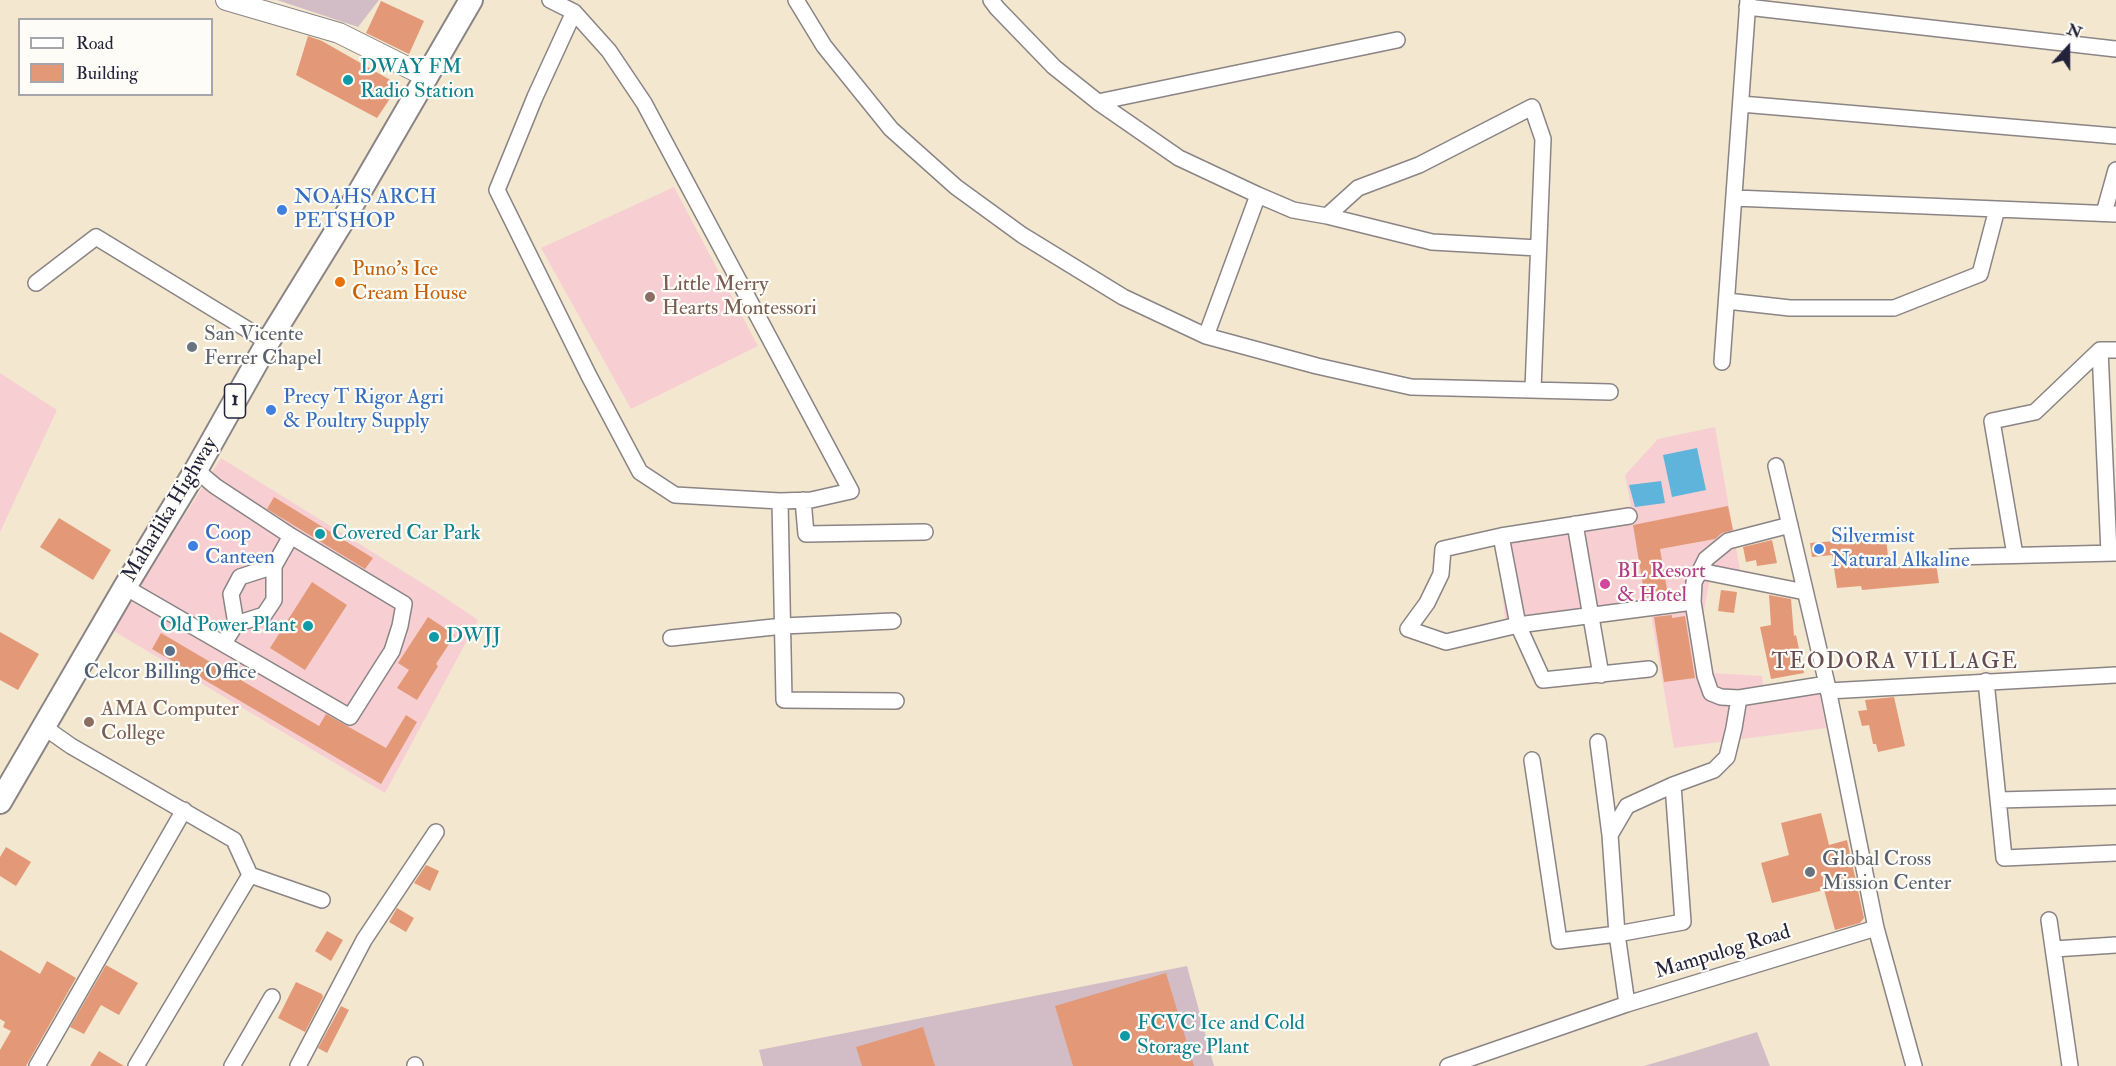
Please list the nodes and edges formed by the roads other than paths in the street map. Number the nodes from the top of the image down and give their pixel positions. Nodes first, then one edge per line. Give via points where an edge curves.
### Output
1 (226, 0) edge
2 (471, 0) edge
3 (550, 0) edge
4 (796, 0) edge
5 (991, 0) edge
6 (1747, 3) edge
7 (574, 12) junction
8 (1397, 40) dead end
9 (2116, 49) edge
10 (427, 77) junction
11 (1098, 102) junction
12 (1741, 104) junction
13 (2116, 136) edge
14 (2116, 170) edge
15 (1258, 195) junction
16 (1735, 198) junction
17 (1997, 209) junction
18 (2110, 214) edge
19 (1327, 216) junction
20 (1538, 248) junction
21 (36, 283) dead end
22 (1727, 301) junction
23 (1206, 336) junction
24 (268, 342) junction
25 (2100, 350) junction
26 (2116, 350) edge
27 (1722, 362) dead end
28 (1533, 389) junction
29 (1610, 392) dead end
30 (1776, 466) dead end
31 (196, 470) junction
32 (803, 500) junction
33 (780, 501) junction
34 (1629, 516) dead end
35 (1575, 524) junction
36 (1790, 525) junction
37 (925, 532) dead end
38 (1501, 536) junction
39 (291, 537) junction
40 (2113, 553) edge
41 (2015, 555) junction
42 (1951, 557) dead end
43 (274, 566) junction
44 (1700, 571) junction
45 (125, 587) junction
46 (1805, 592) junction
47 (1693, 602) junction
48 (1590, 616) junction
49 (893, 621) dead end
50 (236, 624) junction
51 (1518, 625) junction
52 (783, 626) junction
53 (671, 638) dead end
54 (224, 643) junction
55 (1649, 669) dead end
56 (1601, 675) junction
57 (2116, 675) edge
58 (1986, 681) junction
59 (1827, 688) junction
60 (1740, 698) junction
61 (896, 701) dead end
62 (44, 728) junction
63 (1598, 742) dead end
64 (1532, 760) dead end
65 (1673, 785) junction
66 (2116, 797) edge
67 (1998, 800) junction
68 (0, 802) edge
69 (184, 810) junction
70 (435, 832) dead end
71 (1610, 835) junction
72 (2116, 853) edge
73 (250, 875) junction
74 (322, 900) dead end
75 (2049, 920) dead end
76 (1876, 928) junction
77 (1617, 934) junction
78 (2116, 945) edge
79 (2054, 949) junction
80 (272, 997) dead end
81 (1627, 1004) junction
82 (37, 1066) edge
83 (136, 1066) edge
84 (232, 1066) edge
85 (298, 1066) edge
86 (1448, 1066) edge
87 (1914, 1066) edge
88 (2070, 1066) edge

1 - 10 main road via 339,33
2 - 10 highway, Maharlika Highway / 1
3 - 7 street
4 - 23 street via 824,46 891,129 956,187 1022,235 1123,297
5 - 11 street via 1054,67
6 - 9 street
6 - 12 street
7 - 32 street via 609,51 644,103 852,491
7 - 33 street via 497,190 640,472 675,495
8 - 11 street
10 - 24 highway, Maharlika Highway / 1
11 - 15 street via 1179,158
12 - 13 street
12 - 16 street
14 - 18 street
15 - 19 street via 1293,210
15 - 23 street
16 - 17 street
16 - 22 street
17 - 18 street
17 - 22 street via 1980,274 1894,308 1790,308
19 - 20 street via 1432,242
19 - 20 street via 1358,188 1419,165 1532,107 1543,139
20 - 28 street
21 - 24 street via 96,237
22 - 27 street
23 - 28 street via 1411,387
24 - 31 highway, Maharlika Highway / 1
25 - 26 street
25 - 40 street
25 - 41 street via 2035,412 1992,421
28 - 29 street
30 - 36 street
31 - 39 street
31 - 45 highway, Maharlika Highway / 1
32 - 33 street
32 - 37 street via 806,534
33 - 52 street
34 - 35 street
35 - 38 street
35 - 48 street
36 - 44 street via 1728,541 1706,560
36 - 46 street
38 - 51 street
38 - 51 street via 1443,549 1441,574 1408,629 1446,642
39 - 43 street
39 - 54 street via 404,604 392,651 378,674 350,717
40 - 41 street
41 - 42 street
43 - 50 street via 274,600 264,615
43 - 50 street via 240,577 231,594
44 - 46 street
44 - 47 street via 1694,582
45 - 54 street
45 - 62 highway, Maharlika Highway / 1
46 - 59 street
47 - 48 street
47 - 60 street via 1711,693
48 - 51 street
48 - 56 street
49 - 52 street
50 - 54 street
51 - 56 street via 1543,680
52 - 53 street
52 - 61 street via 784,700
55 - 56 street
57 - 58 street
58 - 59 street
58 - 67 street
59 - 60 street
59 - 76 street
60 - 65 street via 1727,757 1714,770
62 - 68 highway, Maharlika Highway / 1
62 - 69 street
63 - 71 street
64 - 77 street via 1559,941
65 - 71 street via 1627,806
65 - 77 street via 1683,922
66 - 67 street
67 - 72 street via 2004,858
69 - 73 street via 234,840
69 - 82 street
70 - 85 street via 364,940
71 - 77 street
73 - 74 street
73 - 83 street
75 - 79 street
76 - 81 street, Mampulog Road
76 - 87 street
77 - 81 street
78 - 79 street
79 - 88 street
80 - 84 street
81 - 86 street, Mampulog Road

